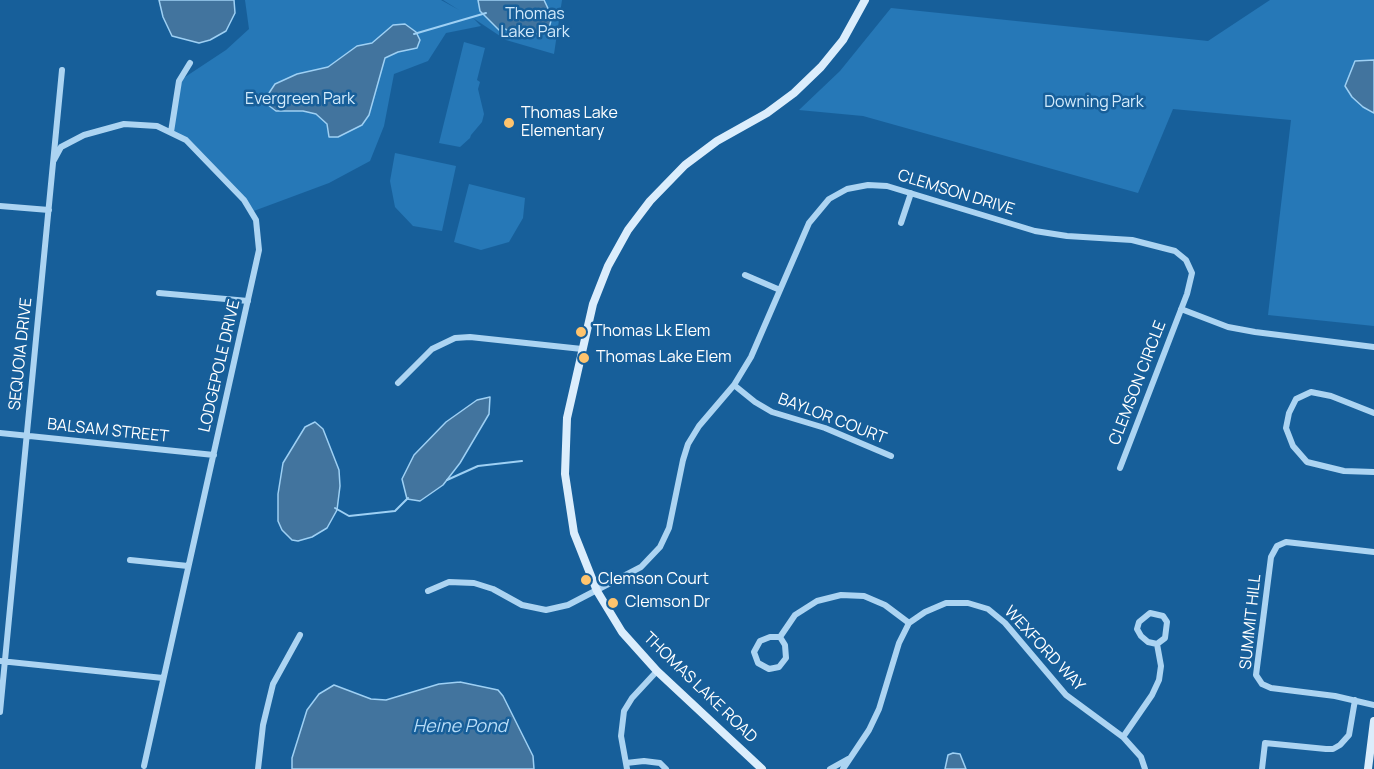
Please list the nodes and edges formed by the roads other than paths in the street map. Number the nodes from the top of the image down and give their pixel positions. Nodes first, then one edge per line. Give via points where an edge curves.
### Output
1 (865, 0) edge
2 (190, 63) dead end
3 (62, 70) dead end
4 (171, 132) junction
5 (54, 160) junction
6 (911, 193) junction
7 (0, 206) edge
8 (49, 210) junction
9 (901, 223) dead end
10 (746, 275) dead end
11 (780, 290) junction
12 (159, 292) dead end
13 (248, 301) junction
14 (1181, 309) junction
15 (1374, 346) edge
16 (582, 349) junction
17 (398, 383) dead end
18 (734, 385) junction
19 (1374, 413) edge
20 (0, 433) edge
21 (27, 436) junction
22 (214, 455) junction
23 (891, 456) dead end
24 (1120, 468) dead end
25 (1374, 472) edge
26 (1374, 552) edge
27 (130, 560) dead end
28 (188, 566) junction
29 (428, 591) dead end
30 (597, 591) junction
31 (909, 623) junction
32 (300, 634) dead end
33 (780, 637) junction
34 (1157, 644) junction
35 (2, 661) edge
36 (657, 671) junction
37 (164, 678) junction
38 (1355, 700) junction
39 (1374, 705) edge
40 (0, 712) edge
41 (1374, 721) edge
42 (1123, 737) junction
43 (849, 759) junction
44 (144, 766) dead end
45 (626, 766) edge
46 (258, 769) edge
47 (666, 769) edge
48 (762, 769) edge
49 (830, 769) edge
50 (843, 769) edge
51 (1145, 769) edge
52 (1262, 769) edge
53 (1368, 769) edge

1 - 16 street, THOMAS LAKE ROAD via 843,40 822,67 766,113 702,152 670,178 650,201 608,266
2 - 4 street via 179,81
3 - 5 street, SEQUOIA DRIVE
4 - 5 street, LODGEPOLE DRIVE via 157,126 124,124 84,135 61,147
4 - 13 street, LODGEPOLE DRIVE via 186,140 244,200 256,220 259,249
5 - 8 street, SEQUOIA DRIVE
6 - 9 street
6 - 11 street, CLEMSON DRIVE via 868,185 829,199 809,223
6 - 14 street, CLEMSON DRIVE via 1035,231 1131,240 1175,251 1186,260 1192,273
7 - 8 street
8 - 21 street, SEQUOIA DRIVE
10 - 11 street
11 - 18 street, CLEMSON DRIVE via 751,357
12 - 13 street
13 - 22 street, LODGEPOLE DRIVE
14 - 15 street via 1228,327
14 - 24 street, CLEMSON CIRCLE
16 - 17 street via 456,338 432,349
16 - 30 street, THOMAS LAKE ROAD via 567,418 565,474 574,533
18 - 23 street, BAYLOR COURT via 772,412 825,428
18 - 30 street, CLEMSON DRIVE via 688,444 669,528 660,548 641,567
19 - 25 street via 1311,392 1296,399 1286,428 1293,446 1306,462 1344,471
20 - 21 street, BALSAM STREET
21 - 22 street, BALSAM STREET
21 - 35 street, SEQUOIA DRIVE
22 - 28 street, LODGEPOLE DRIVE
26 - 38 street, SUMMIT HILL via 1286,542 1277,546 1271,557 1256,675 1270,688
27 - 28 street
28 - 37 street, LODGEPOLE DRIVE
29 - 30 street via 449,582 474,583 522,605 546,610 568,606
30 - 36 street, THOMAS LAKE ROAD via 622,632
31 - 33 street via 885,605 864,596 841,595 817,602 795,615
31 - 42 street, WEXFORD WAY via 945,603 968,603 988,609 1005,623 1066,695
31 - 43 street via 898,644 879,709
32 - 46 street via 273,684
33 - 33 street via 786,645 786,658 779,667 769,669 758,663 754,652 760,641
34 - 34 street via 1148,642 1137,629 1139,622 1150,614 1163,616 1167,622 1165,638
34 - 42 street via 1159,680
35 - 37 street
35 - 40 street, SEQUOIA DRIVE
36 - 45 street via 624,711 621,736
36 - 48 street, THOMAS LAKE ROAD
37 - 44 street, LODGEPOLE DRIVE
38 - 39 street, SUMMIT HILL
38 - 52 street via 1349,735 1341,745 1326,749 1265,742
41 - 53 street
42 - 51 street, WEXFORD WAY via 1141,757
43 - 49 street
43 - 50 street
45 - 47 street via 644,761 660,763

